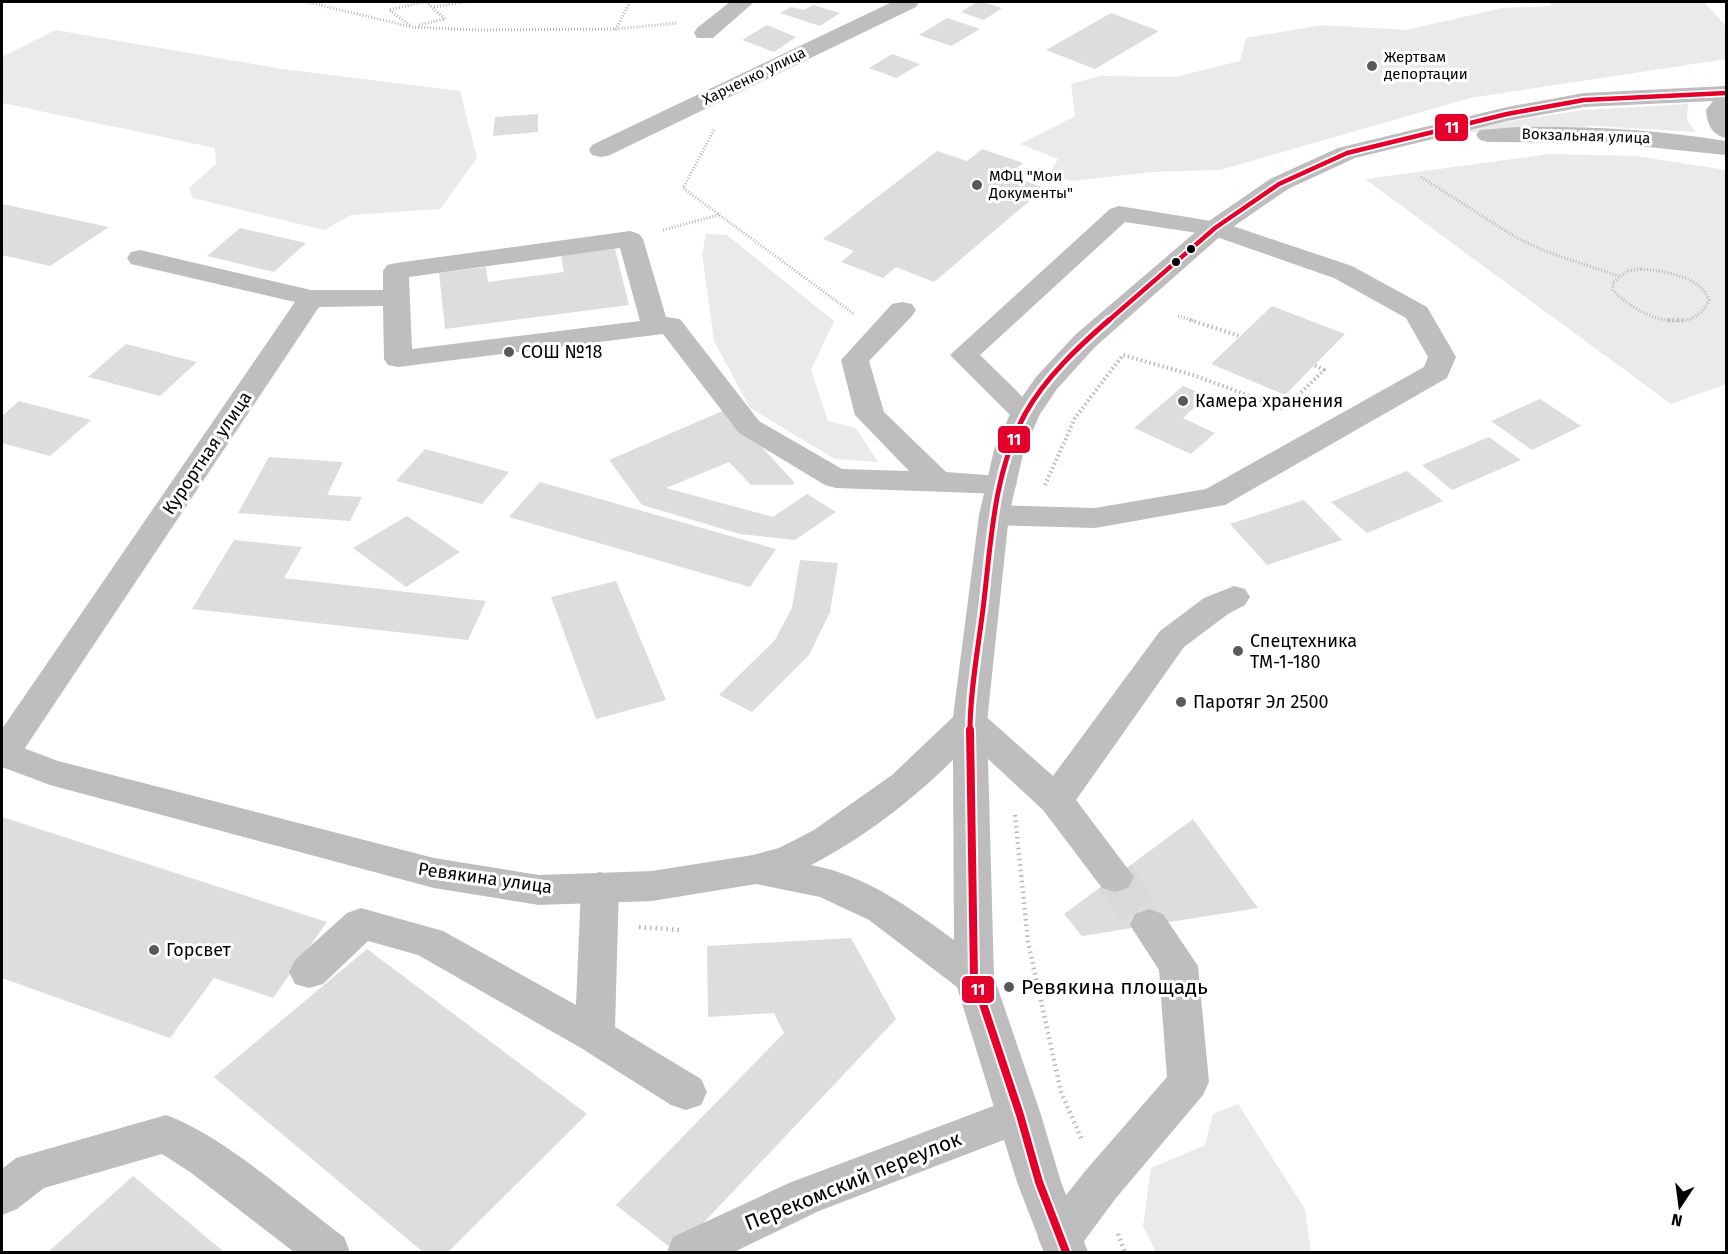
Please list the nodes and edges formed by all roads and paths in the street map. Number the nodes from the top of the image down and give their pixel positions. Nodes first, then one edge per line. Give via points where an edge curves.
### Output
1 (307, 2) edge
2 (425, 2) edge
3 (464, 2) edge
4 (630, 2) edge
5 (743, 2) edge
6 (908, 2) edge
7 (433, 7) junction
8 (712, 26) joint
9 (412, 27) junction
10 (616, 28) junction
11 (739, 83) junction
12 (1726, 93) edge
13 (1726, 100) edge
14 (1726, 131) edge
15 (1409, 139) junction
16 (1726, 148) edge
17 (601, 150) dead end
18 (1421, 177) dead end
19 (720, 215) junction
20 (680, 225) dead end
21 (1215, 228) junction
22 (140, 258) dead end
23 (1619, 276) junction
24 (397, 297) junction
25 (311, 298) junction
26 (902, 310) dead end
27 (1178, 316) dead end
28 (859, 318) dead end
29 (655, 327) junction
30 (1240, 336) dead end
31 (1123, 356) dead end
32 (1314, 365) dead end
33 (1025, 414) junction
34 (938, 482) junction
35 (998, 500) junction
36 (1234, 597) dead end
37 (970, 722) junction
38 (2, 754) edge
39 (1056, 800) junction
40 (753, 870) junction
41 (1115, 877) tunnel mouth
42 (600, 887) junction
43 (1149, 925) tunnel mouth
44 (309, 972) dead end
45 (974, 977) junction
46 (595, 1036) junction
47 (686, 1092) dead end
48 (1020, 1115) junction
49 (2, 1195) edge
50 (1063, 1245) edge
51 (328, 1252) edge
52 (688, 1252) edge

1 - 9 path
2 - 7 path
2 - 9 path via 389,10
3 - 7 path
4 - 10 path
5 - 8 street
6 - 11 street, Харченко улица
7 - 9 path via 445,19
8 - 10 path
9 - 10 path
11 - 17 street, Харченко улица
11 - 19 path via 683,188
12 - 15 main road, Вокзальная улица via 1584,100 1507,114
13 - 14 main road via 1718,110 1719,122
15 - 16 main road, Вокзальная улица via 1552,132 1664,139
15 - 21 main road, Вокзальная улица via 1347,153 1279,184
18 - 23 path via 1517,238
19 - 20 path
19 - 28 path
21 - 33 main road, Вокзальная улица via 1085,341 1046,383
21 - 33 street via 1119,214 964,355
21 - 35 street via 1343,272 1417,313 1442,357 1437,372 1214,498 1095,518
22 - 25 street
23 - 23 path via 1613,282 1613,290 1628,307 1641,313 1687,319 1706,309 1705,293 1686,277 1656,269 1628,271
24 - 25 street
24 - 29 street via 398,358
24 - 29 street via 396,271 630,239
25 - 38 street, Курортная улица
26 - 34 street via 855,360 870,415
27 - 30 path
29 - 34 street via 670,325 749,427 836,478
31 - 32 path via 1196,376 1284,409 1324,370
33 - 35 main road, Вокзальная улица via 1009,450
34 - 35 street
35 - 37 main road, Вокзальная улица
36 - 39 street via 1172,639
37 - 39 street
37 - 40 main road, Ревякина улица via 876,808 827,840
37 - 45 main road, Вокзальная улица
38 - 42 main road, Ревякина улица via 50,772 434,873 539,890
39 - 41 street
40 - 42 main road, Ревякина улица via 652,886
40 - 45 main road via 827,883 883,909
42 - 46 street
43 - 50 street via 1178,966 1188,1082 1101,1184
44 - 46 street via 361,924 429,942
45 - 48 main road, Вокзальная улица
46 - 47 street
48 - 50 main road, Вокзальная улица via 1039,1182
48 - 52 street, Перекомский переулок via 804,1197
49 - 51 street via 31,1172 166,1134 205,1158

